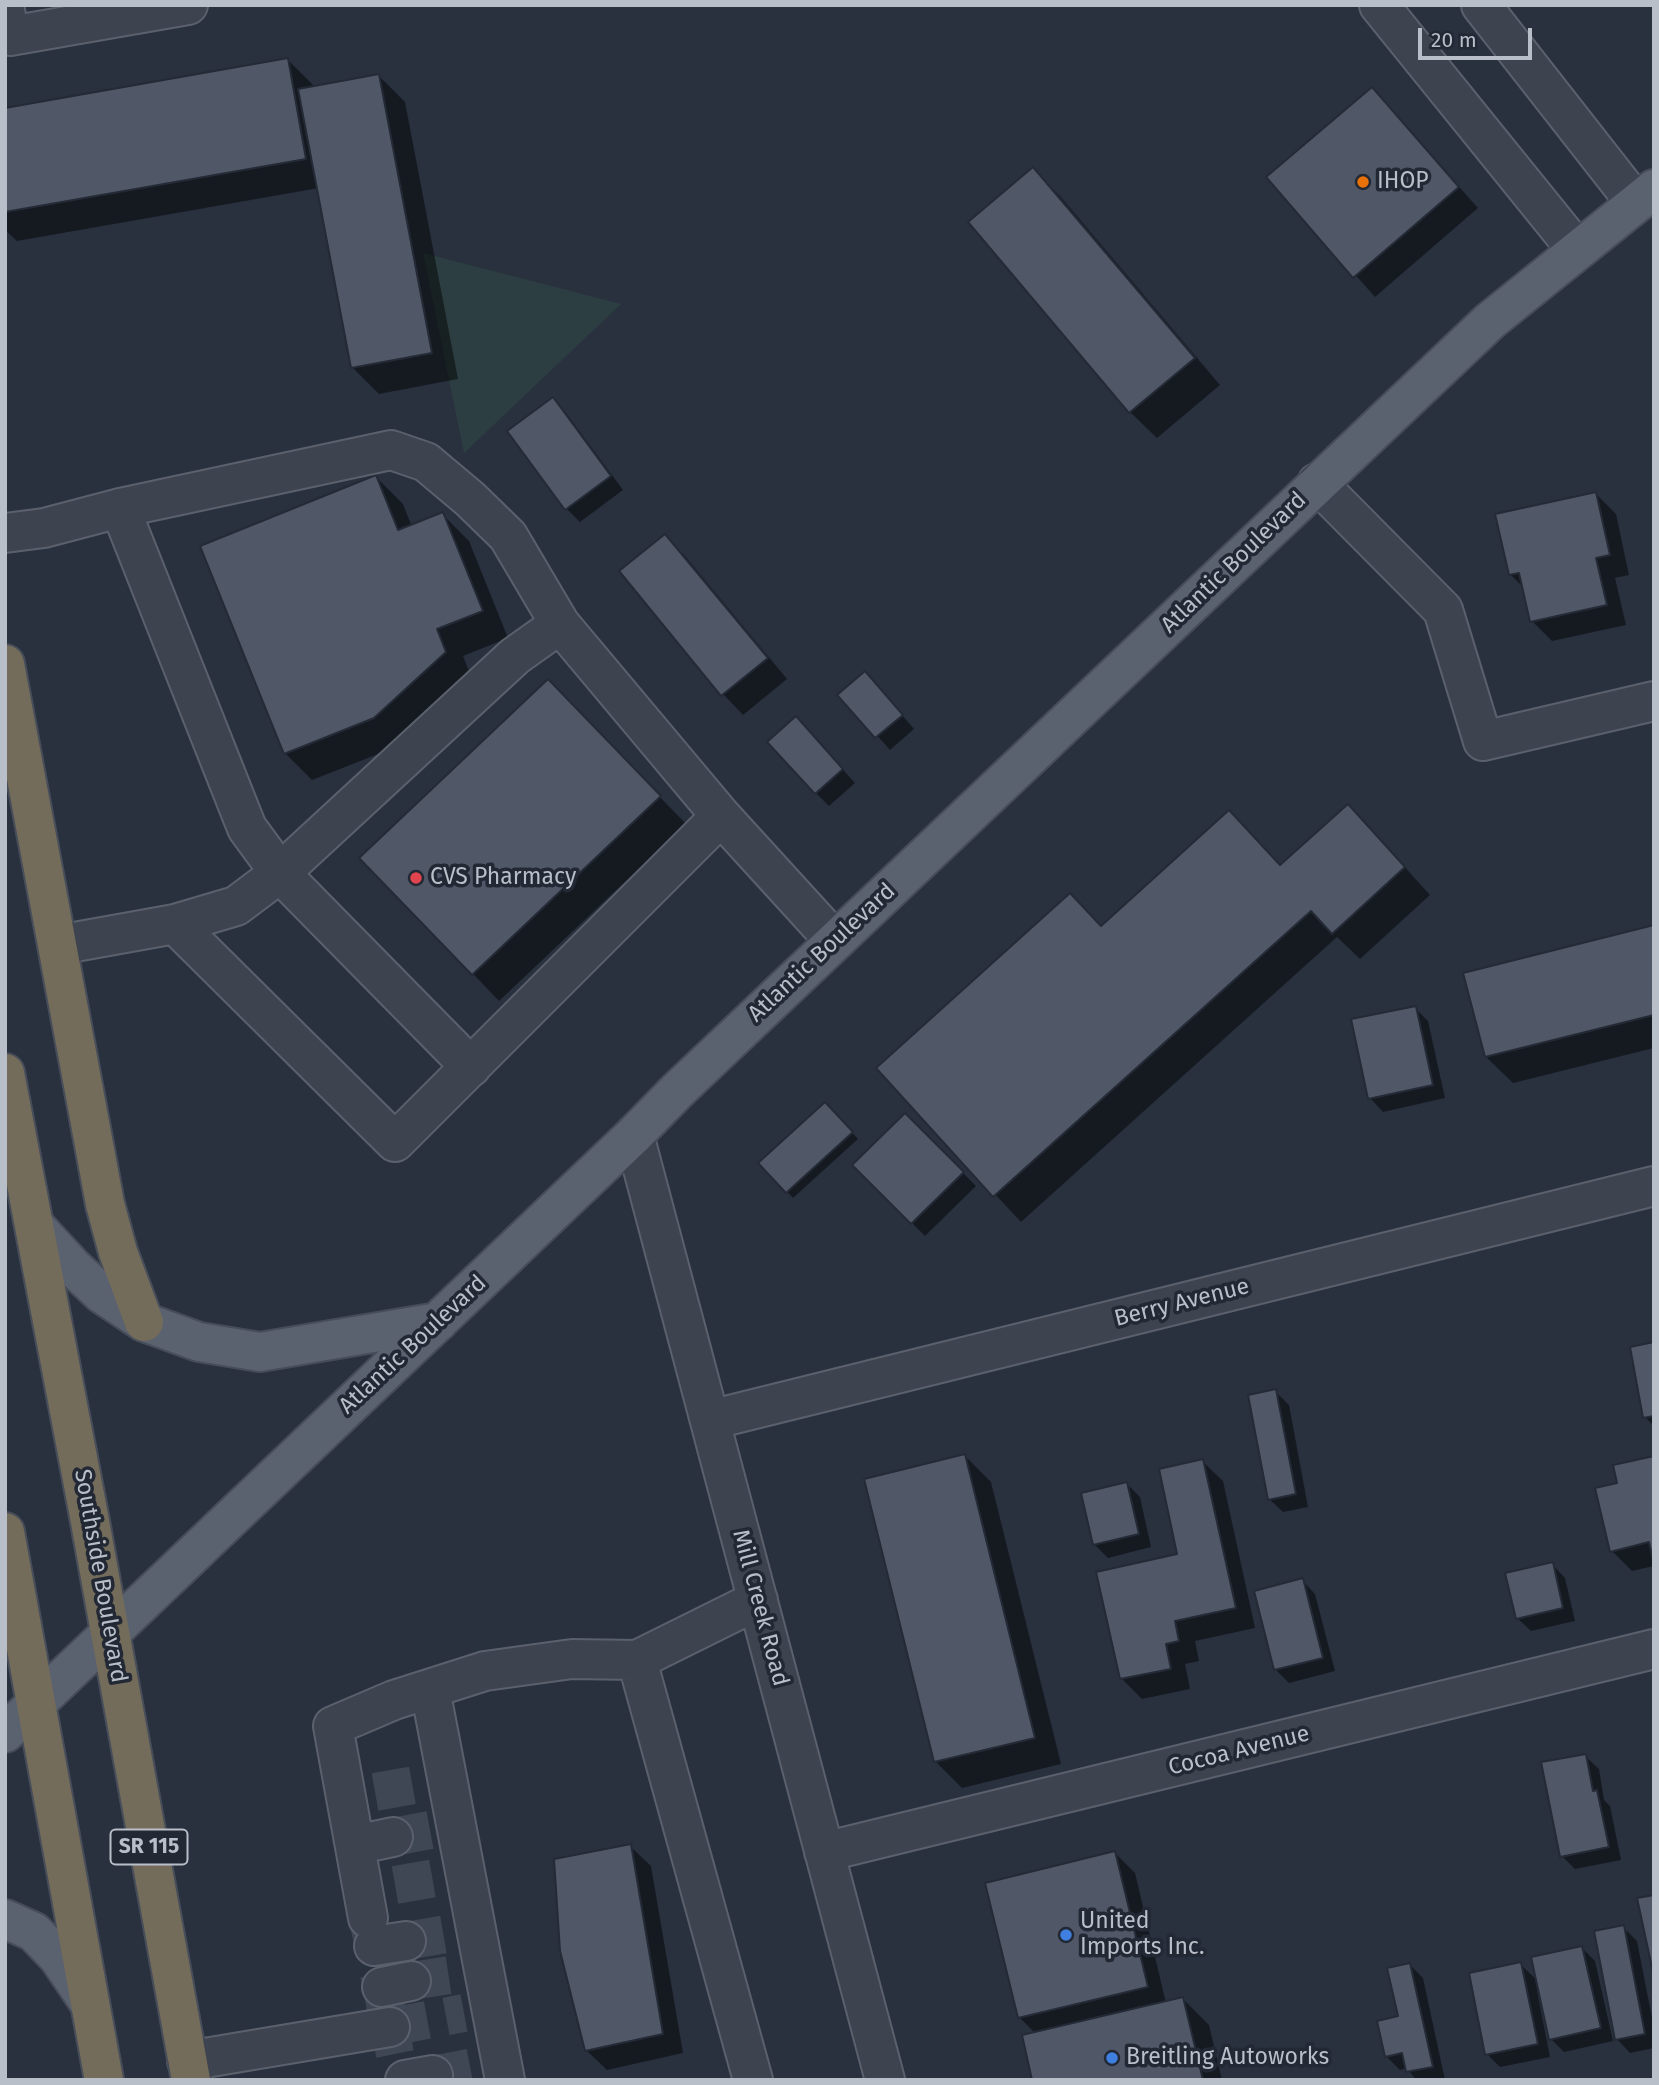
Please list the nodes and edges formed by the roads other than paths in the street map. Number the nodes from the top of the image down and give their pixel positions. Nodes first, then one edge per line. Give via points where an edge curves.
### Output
1 (188, 5) edge
2 (1379, 5) edge
3 (1481, 5) edge
4 (5, 11) edge
5 (1645, 196) edge
6 (1577, 250) junction
7 (1317, 483) junction
8 (120, 508) junction
9 (5, 533) edge
10 (559, 625) junction
11 (5, 664) edge
12 (1637, 706) edge
13 (721, 817) junction
14 (280, 873) junction
15 (175, 924) junction
16 (835, 941) junction
17 (58, 946) junction
18 (471, 1067) junction
19 (5, 1073) edge
20 (634, 1135) junction
21 (1654, 1186) edge
22 (35, 1226) junction
23 (144, 1322) junction
24 (438, 1322) junction
25 (710, 1420) junction
26 (5, 1531) edge
27 (758, 1600) junction
28 (110, 1633) junction
29 (1654, 1649) edge
30 (637, 1660) junction
31 (430, 1689) junction
32 (36, 1703) junction
33 (5, 1733) edge
34 (393, 1837) tunnel mouth
35 (355, 1844) junction
36 (824, 1852) junction
37 (381, 1916) tunnel mouth
38 (5, 1919) edge
39 (90, 2004) junction
40 (405, 2063) tunnel mouth
41 (493, 2070) edge
42 (189, 2071) edge
43 (104, 2080) edge
44 (753, 2080) edge
45 (885, 2080) edge

1 - 4 street via 10,36
2 - 6 street
3 - 5 street
5 - 6 main road, Atlantic Boulevard
6 - 7 main road, Atlantic Boulevard via 1490,321
7 - 12 street via 1443,610 1483,741
7 - 16 main road, Atlantic Boulevard
8 - 9 street
8 - 10 street via 391,450 425,462 508,537
8 - 14 street via 247,828
10 - 13 street
10 - 14 street via 515,656
11 - 17 highway
13 - 16 street
13 - 18 street
14 - 15 street via 236,906
14 - 18 street
15 - 17 street
15 - 18 street via 395,1142
16 - 20 main road, Atlantic Boulevard
17 - 23 highway via 105,1204
19 - 22 highway, Southside Boulevard
20 - 24 main road, Atlantic Boulevard
20 - 25 street, Mill Creek Road
21 - 25 street, Berry Avenue
22 - 23 main road via 102,1294
22 - 28 highway, Southside Boulevard / SR 115
23 - 24 main road via 200,1342 260,1352
24 - 28 main road, Atlantic Boulevard
25 - 27 street, Mill Creek Road
26 - 32 highway
27 - 30 street
27 - 36 street, Mill Creek Road
28 - 32 main road, Atlantic Boulevard
28 - 42 highway, Southside Boulevard / SR 115
29 - 36 street, Cocoa Avenue
30 - 31 street via 572,1659 497,1670
30 - 44 street
31 - 35 street via 333,1726 360,1795
31 - 41 street via 434,1782
32 - 33 main road, Atlantic Boulevard
32 - 39 highway
34 - 35 street
35 - 37 street
36 - 45 street, Mill Creek Road
38 - 39 main road via 34,1932 58,1957
39 - 43 highway
40 - 42 street

